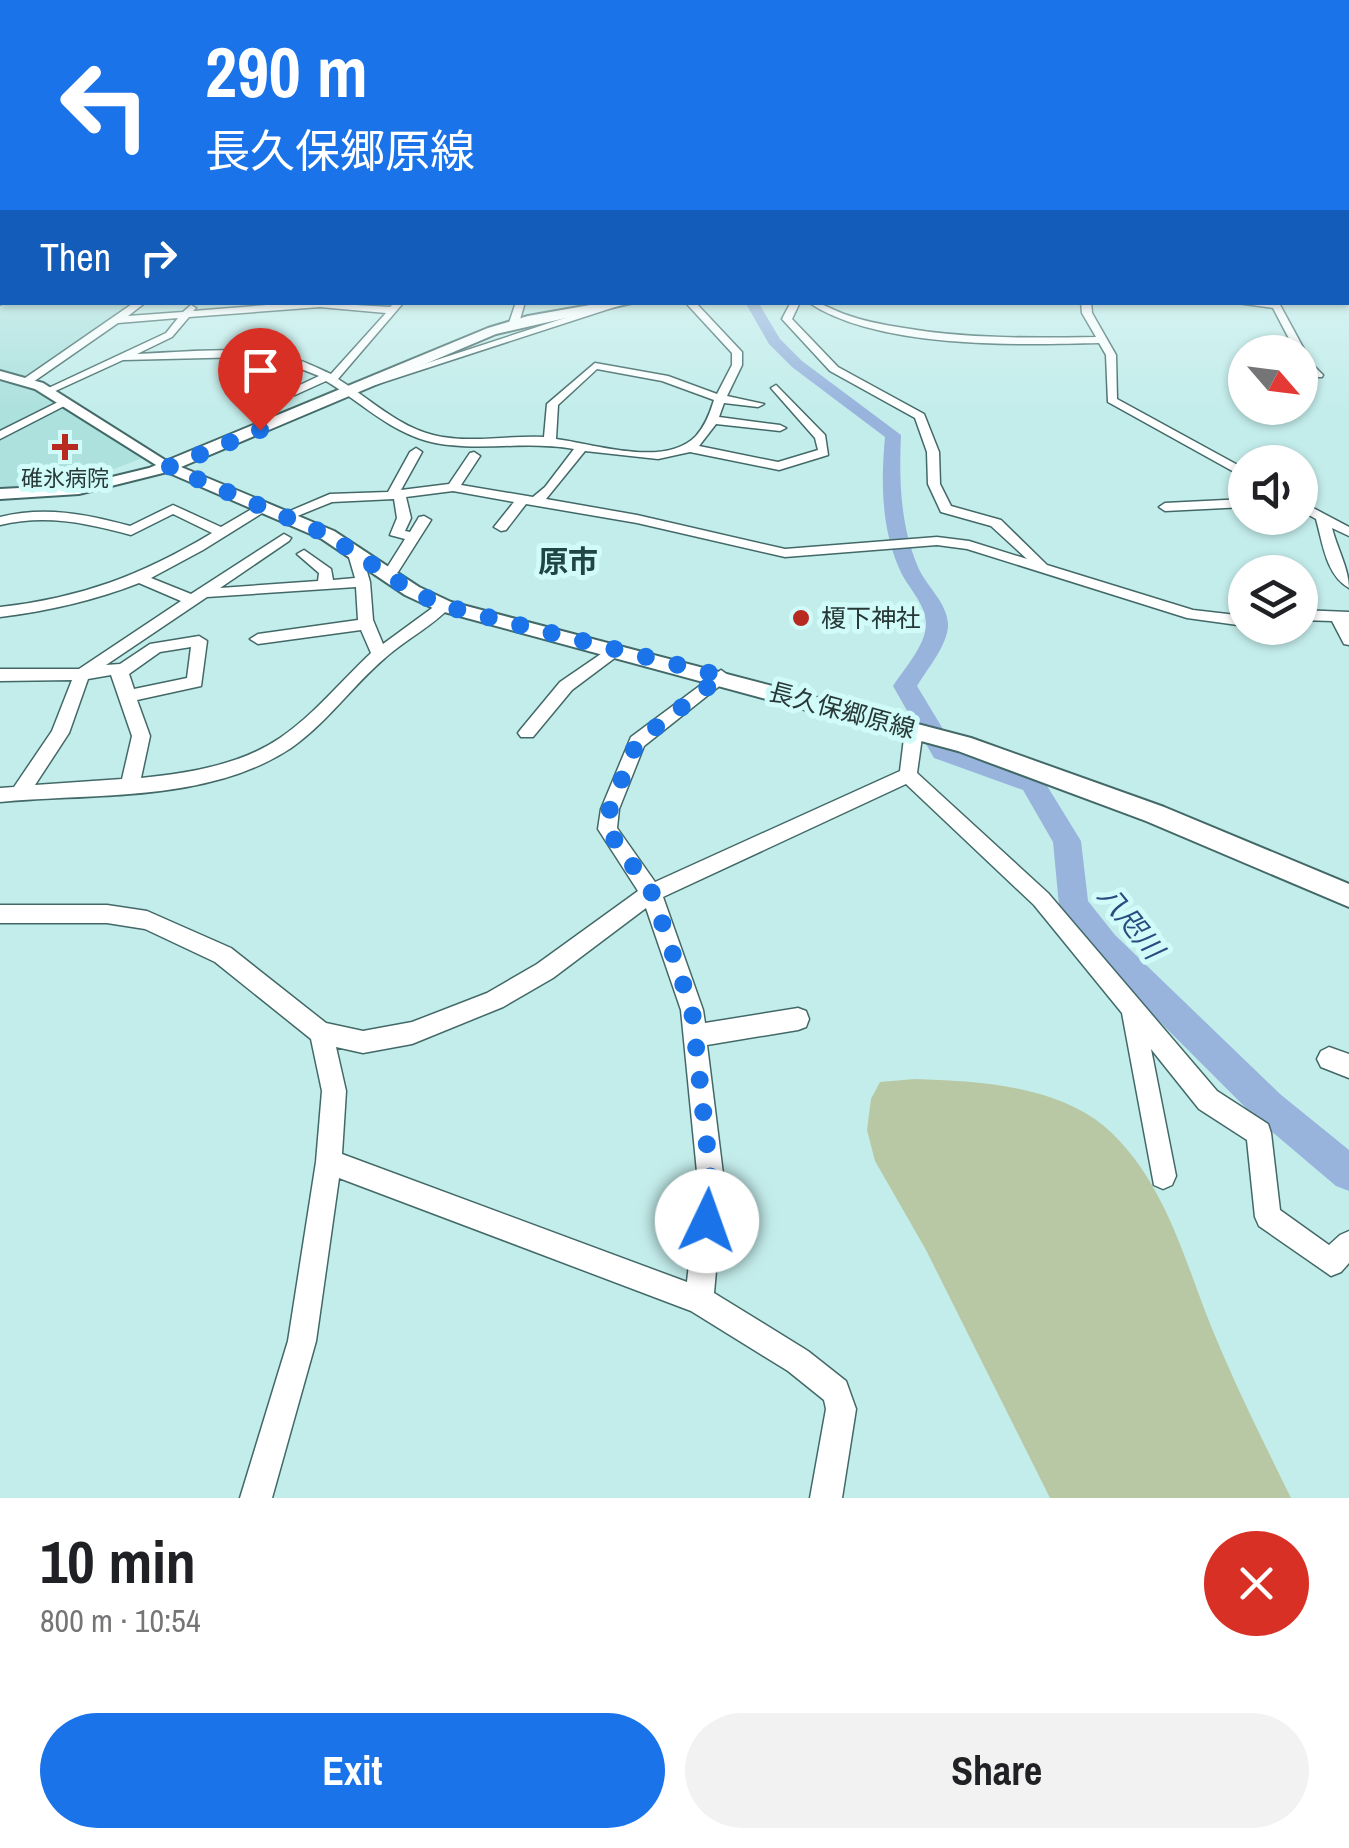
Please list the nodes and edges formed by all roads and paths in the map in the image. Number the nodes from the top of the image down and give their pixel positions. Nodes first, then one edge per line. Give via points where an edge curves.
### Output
1 (138, 305) edge
2 (192, 305) edge
3 (306, 305) edge
4 (332, 305) edge
5 (396, 305) edge
6 (520, 305) edge
7 (614, 305) edge
8 (619, 305) edge
9 (692, 305) edge
10 (794, 305) edge
11 (818, 305) edge
12 (1087, 305) edge
13 (1276, 305) edge
14 (390, 310) junction
15 (221, 311) junction
16 (188, 314) junction
17 (116, 320) junction
18 (514, 324) junction
19 (204, 327) dead end
20 (1292, 335) edge
21 (1100, 340) junction
22 (121, 357) junction
23 (0, 375) edge
24 (331, 376) junction
25 (29, 380) junction
26 (372, 383) junction
27 (776, 388) dead end
28 (47, 391) junction
29 (353, 391) junction
30 (291, 394) dead end
31 (721, 399) junction
32 (66, 402) junction
33 (758, 404) dead end
34 (714, 420) junction
35 (780, 428) dead end
36 (0, 436) edge
37 (550, 441) junction
38 (582, 448) junction
39 (690, 448) junction
40 (416, 452) dead end
41 (474, 456) dead end
42 (1228, 465) edge
43 (169, 467) junction
44 (453, 488) junction
45 (0, 494) edge
46 (26, 496) junction
47 (396, 496) junction
48 (530, 499) junction
49 (1228, 504) edge
50 (262, 507) junction
51 (1165, 507) dead end
52 (1318, 515) edge
53 (285, 516) junction
54 (1322, 517) junction
55 (424, 520) dead end
56 (1, 521) edge
57 (501, 527) dead end
58 (1349, 532) edge
59 (222, 533) junction
60 (416, 536) junction
61 (284, 538) dead end
62 (304, 554) dead end
63 (355, 554) junction
64 (1044, 567) junction
65 (385, 574) junction
66 (143, 580) junction
67 (363, 582) junction
68 (325, 584) junction
69 (1349, 584) edge
70 (196, 594) junction
71 (444, 606) junction
72 (0, 612) edge
73 (1318, 615) edge
74 (1343, 616) edge
75 (1228, 620) edge
76 (367, 624) junction
77 (258, 639) dead end
78 (1349, 640) edge
79 (614, 650) junction
80 (379, 654) junction
81 (118, 673) junction
82 (82, 674) junction
83 (0, 675) edge
84 (722, 676) junction
85 (128, 696) junction
86 (914, 730) junction
87 (526, 733) dead end
88 (908, 775) junction
89 (130, 786) junction
90 (10, 794) edge
91 (652, 893) junction
92 (1349, 896) edge
93 (0, 914) edge
94 (1132, 1009) junction
95 (798, 1019) dead end
96 (321, 1033) junction
97 (695, 1036) junction
98 (329, 1162) junction
99 (1163, 1176) dead end
100 (1349, 1244) edge
101 (699, 1300) junction
102 (256, 1498) edge
103 (826, 1498) edge

1 - 17 street
2 - 16 street
3 - 15 street
4 - 14 street
5 - 14 street
6 - 18 street
7 - 18 main road
8 - 26 street
9 - 31 street via 737,352
10 - 64 street via 787,319 834,369 920,416 946,509 996,523
11 - 21 street via 956,338
12 - 21 street
13 - 20 street
14 - 24 street via 372,338
15 - 16 street
15 - 19 street
16 - 17 street
16 - 22 street via 169,335
17 - 25 street
18 - 26 main road
21 - 42 street via 1111,355 1112,400
22 - 24 street via 283,359
22 - 28 street
23 - 25 street
24 - 29 street
24 - 30 street
25 - 28 street
26 - 29 main road
27 - 39 street via 822,437 824,452 779,466
28 - 32 street
29 - 37 street via 378,413 436,440
29 - 43 main road
31 - 33 street
31 - 34 street
31 - 37 street via 664,378 595,366 554,404
32 - 36 street
32 - 43 street
34 - 35 street
34 - 39 street
37 - 38 street
38 - 39 street via 668,455
38 - 48 street via 549,490
40 - 47 street
41 - 44 street
43 - 46 main road via 94,489
43 - 50 main road, 長久保郷原線
44 - 47 street
44 - 48 street
45 - 46 main road
46 - 56 street
47 - 53 street via 330,498
47 - 60 street via 404,518 397,535
48 - 57 street
48 - 64 street via 785,553 937,541
49 - 51 street
50 - 53 main road, 長久保郷原線
50 - 59 street
52 - 54 street
53 - 63 main road, 長久保郷原線
54 - 58 street
54 - 69 street via 1336,568
55 - 60 street
56 - 59 street via 29,512 80,516 132,531 173,509
59 - 66 street
60 - 65 street
61 - 70 street
62 - 68 street via 326,572
63 - 65 main road, 長久保郷原線
63 - 67 street
64 - 75 street via 1192,615
65 - 71 main road, 長久保郷原線
66 - 70 street
66 - 72 street via 84,600
67 - 68 street
67 - 76 street
68 - 70 street
70 - 82 street
71 - 79 main road, 長久保郷原線
71 - 80 street
73 - 74 street
74 - 78 street
76 - 77 street
76 - 80 street
79 - 84 main road, 長久保郷原線
79 - 87 street via 566,686
80 - 89 street via 333,704 267,754
81 - 82 street
81 - 85 street
81 - 85 street via 156,648 200,641 194,682
82 - 83 street
82 - 90 street via 60,733
84 - 86 main road, 長久保郷原線
84 - 91 street via 637,742 610,808 613,844
85 - 89 street via 141,736
86 - 88 street
86 - 92 main road, 長久保郷原線 via 1096,792
88 - 91 street
88 - 94 street via 1041,900
89 - 90 street
91 - 96 street via 495,1000 412,1033 364,1042
91 - 97 street
93 - 96 street via 147,920 222,955
94 - 99 street
94 - 100 street via 1208,1100 1259,1133 1268,1217 1331,1262
95 - 97 street
96 - 98 street via 334,1091
97 - 101 street via 711,1182
98 - 101 street
98 - 102 street via 302,1341
101 - 103 street via 836,1392 841,1409

